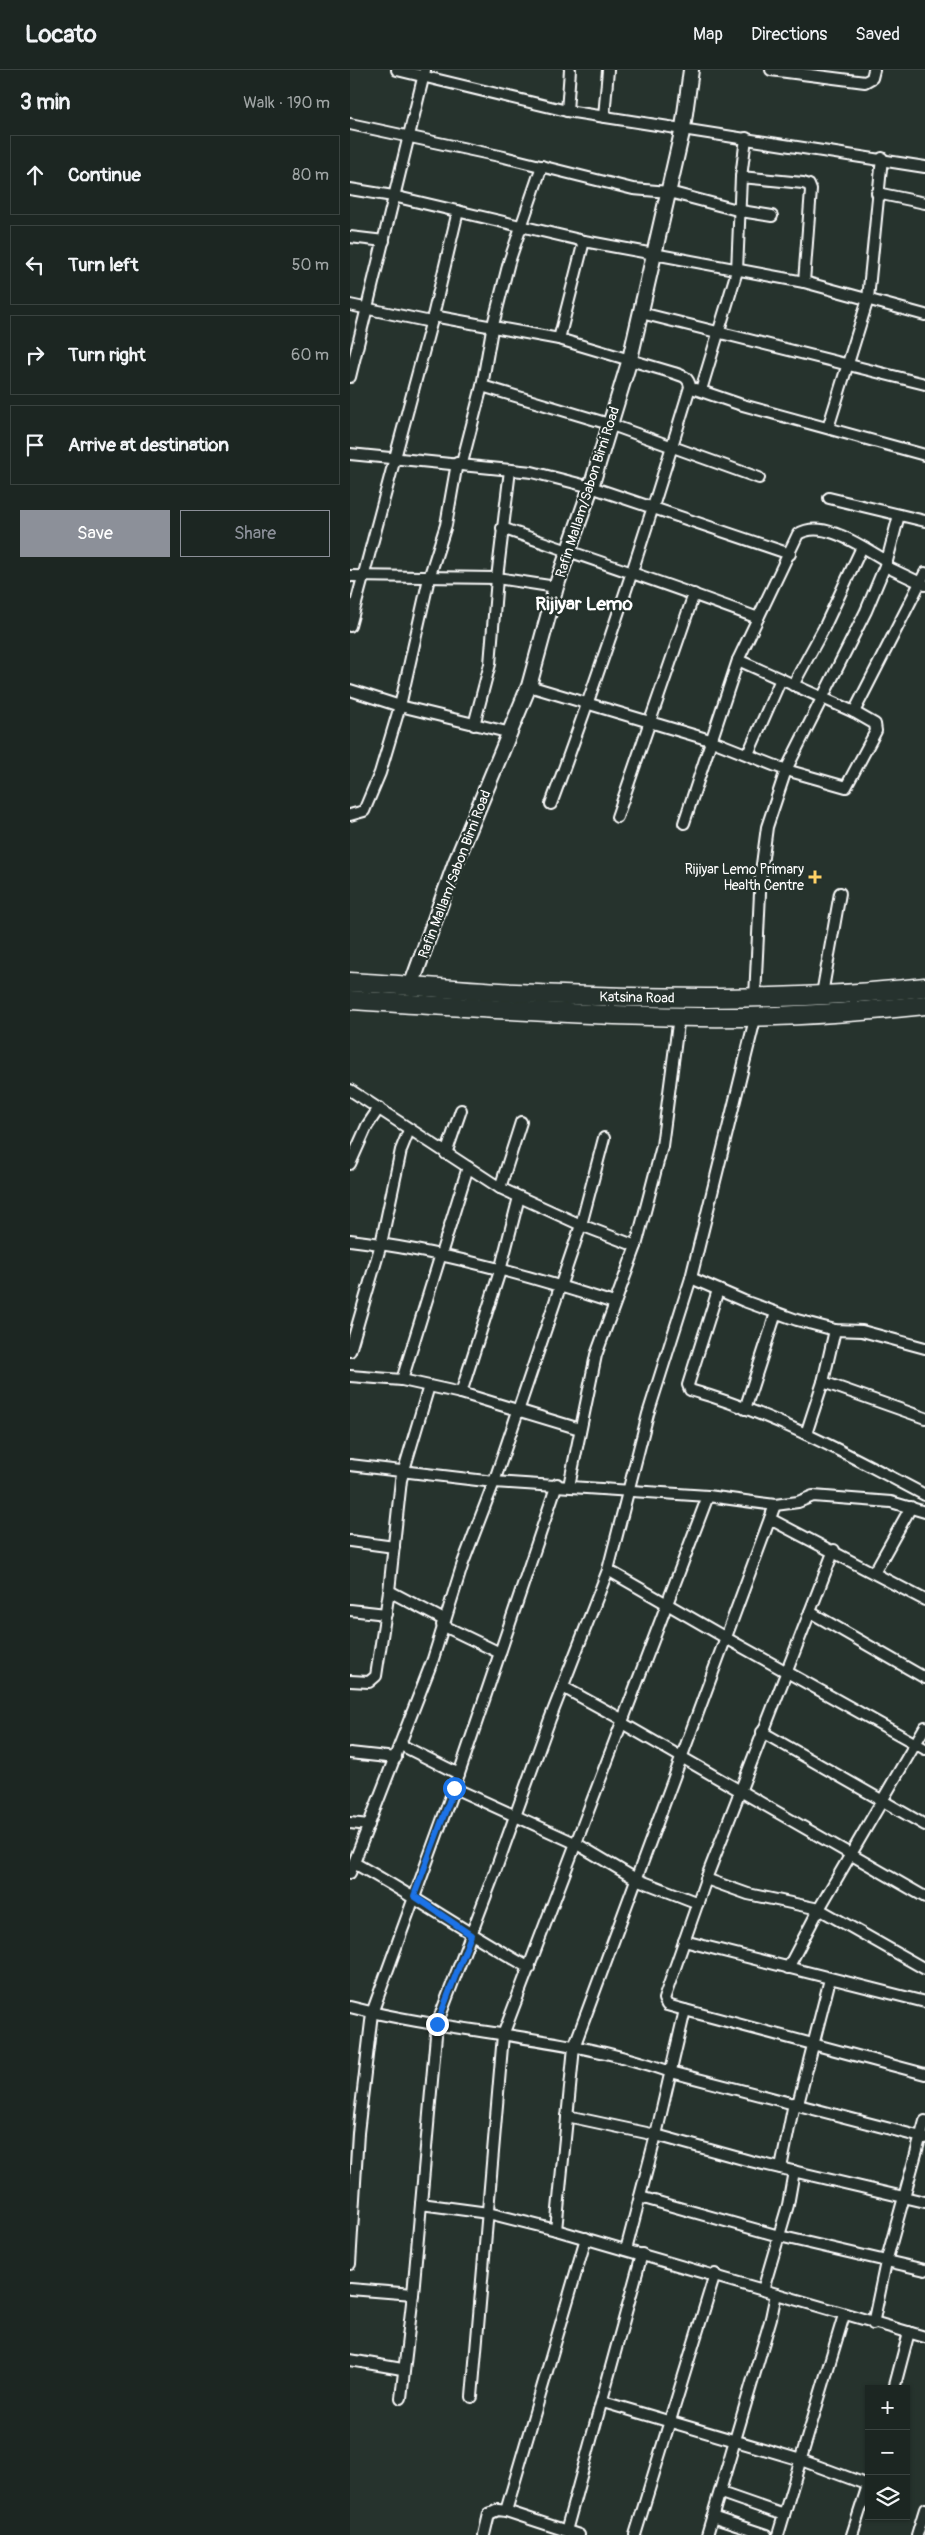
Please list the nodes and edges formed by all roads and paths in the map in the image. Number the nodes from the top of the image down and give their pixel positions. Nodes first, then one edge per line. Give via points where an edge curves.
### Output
1 (397, 70) edge
2 (570, 70) edge
3 (608, 70) edge
4 (691, 70) edge
5 (771, 70) edge
6 (874, 70) edge
7 (424, 73) edge
8 (567, 111) junction
9 (604, 117) junction
10 (350, 124) edge
11 (683, 128) junction
12 (409, 136) junction
13 (746, 138) junction
14 (882, 158) junction
15 (542, 166) junction
16 (925, 167) edge
17 (741, 177) junction
18 (350, 189) edge
19 (669, 192) junction
20 (877, 193) junction
21 (393, 196) junction
22 (925, 203) edge
23 (458, 211) junction
24 (741, 211) junction
25 (772, 216) dead end
26 (520, 227) junction
27 (350, 237) edge
28 (384, 241) junction
29 (584, 241) junction
30 (655, 253) junction
31 (737, 271) junction
32 (804, 282) junction
33 (868, 299) junction
34 (350, 305) edge
35 (367, 308) junction
36 (641, 313) junction
37 (925, 313) edge
38 (432, 319) junction
39 (492, 329) junction
40 (718, 333) junction
41 (559, 340) junction
42 (630, 360) junction
43 (847, 363) junction
44 (350, 377) edge
45 (925, 384) edge
46 (482, 386) junction
47 (690, 387) junction
48 (701, 390) junction
49 (609, 424) junction
50 (828, 428) junction
51 (672, 446) junction
52 (350, 454) edge
53 (925, 455) edge
54 (393, 460) junction
55 (460, 463) junction
56 (510, 470) junction
57 (758, 478) dead end
58 (591, 487) junction
59 (829, 498) dead end
60 (651, 507) junction
61 (900, 515) junction
62 (925, 521) edge
63 (502, 528) junction
64 (862, 547) junction
65 (569, 552) junction
66 (790, 554) junction
67 (886, 563) junction
68 (925, 573) edge
69 (631, 574) junction
70 (350, 576) edge
71 (363, 577) junction
72 (430, 578) junction
73 (496, 578) junction
74 (923, 584) edge
75 (556, 587) junction
76 (694, 594) junction
77 (758, 618) junction
78 (350, 626) edge
79 (738, 660) junction
80 (781, 679) junction
81 (793, 685) junction
82 (529, 686) junction
83 (350, 690) edge
84 (823, 698) junction
85 (588, 705) junction
86 (400, 706) junction
87 (854, 712) junction
88 (650, 723) junction
89 (474, 725) junction
90 (511, 733) junction
91 (710, 740) junction
92 (748, 754) junction
93 (786, 770) junction
94 (551, 804) dead end
95 (350, 815) edge
96 (616, 817) dead end
97 (684, 823) dead end
98 (840, 893) dead end
99 (350, 982) edge
100 (411, 986) junction
101 (925, 987) edge
102 (822, 994) junction
103 (755, 997) junction
104 (350, 1000) edge
105 (925, 1005) edge
106 (756, 1015) junction
107 (679, 1016) junction
108 (350, 1090) edge
109 (379, 1108) junction
110 (461, 1110) dead end
111 (521, 1122) dead end
112 (409, 1130) junction
113 (604, 1138) dead end
114 (446, 1154) junction
115 (350, 1164) edge
116 (468, 1167) junction
117 (500, 1188) junction
118 (519, 1197) junction
119 (581, 1225) junction
120 (350, 1240) edge
121 (381, 1244) junction
122 (636, 1246) junction
123 (442, 1256) junction
124 (500, 1271) junction
125 (691, 1278) junction
126 (560, 1285) junction
127 (718, 1290) junction
128 (614, 1302) junction
129 (776, 1313) junction
130 (835, 1330) junction
131 (925, 1348) edge
132 (350, 1352) edge
133 (350, 1376) edge
134 (402, 1380) junction
135 (823, 1382) junction
136 (429, 1386) junction
137 (461, 1394) junction
138 (518, 1409) junction
139 (745, 1409) junction
140 (925, 1418) edge
141 (580, 1429) junction
142 (806, 1434) junction
143 (350, 1465) edge
144 (404, 1470) junction
145 (494, 1482) junction
146 (557, 1484) junction
147 (569, 1486) junction
148 (626, 1492) junction
149 (925, 1495) edge
150 (708, 1496) junction
151 (775, 1505) junction
152 (911, 1507) junction
153 (925, 1512) edge
154 (770, 1519) junction
155 (350, 1541) edge
156 (394, 1547) junction
157 (834, 1550) junction
158 (608, 1570) junction
159 (874, 1573) junction
160 (389, 1591) junction
161 (924, 1597) edge
162 (666, 1604) junction
163 (350, 1610) edge
164 (810, 1612) junction
165 (386, 1614) junction
166 (443, 1622) junction
167 (726, 1638) junction
168 (500, 1653) junction
169 (786, 1670) junction
170 (925, 1678) edge
171 (350, 1681) edge
172 (563, 1687) junction
173 (623, 1721) junction
174 (925, 1727) edge
175 (762, 1732) junction
176 (401, 1745) junction
177 (920, 1746) edge
178 (350, 1753) edge
179 (396, 1758) junction
180 (683, 1758) junction
181 (459, 1774) junction
182 (454, 1788) junction
183 (739, 1791) junction
184 (884, 1801) junction
185 (516, 1814) junction
186 (350, 1823) edge
187 (369, 1825) junction
188 (925, 1825) edge
189 (577, 1844) junction
190 (852, 1855) junction
191 (352, 1868) edge
192 (636, 1879) junction
193 (706, 1879) junction
194 (414, 1896) junction
195 (925, 1897) edge
196 (698, 1903) junction
197 (819, 1909) junction
198 (471, 1935) junction
199 (684, 1941) junction
200 (530, 1968) junction
201 (788, 1968) junction
202 (925, 1969) edge
203 (830, 1979) junction
204 (925, 2002) edge
205 (350, 2008) edge
206 (685, 2010) junction
207 (372, 2013) junction
208 (437, 2024) junction
209 (503, 2035) junction
210 (814, 2042) junction
211 (574, 2047) junction
212 (671, 2072) junction
213 (925, 2074) edge
214 (796, 2104) junction
215 (567, 2116) junction
216 (925, 2121) edge
217 (656, 2135) junction
218 (923, 2137) edge
219 (781, 2168) junction
220 (794, 2171) junction
221 (640, 2197) junction
222 (903, 2197) junction
223 (925, 2202) edge
224 (421, 2204) junction
225 (488, 2213) junction
226 (556, 2230) junction
227 (779, 2236) junction
228 (586, 2238) junction
229 (626, 2250) junction
230 (642, 2254) junction
231 (886, 2262) junction
232 (350, 2264) edge
233 (925, 2270) edge
234 (715, 2274) junction
235 (350, 2289) edge
236 (763, 2290) junction
237 (414, 2294) junction
238 (776, 2294) junction
239 (844, 2315) junction
240 (873, 2324) junction
241 (908, 2332) junction
242 (925, 2337) edge
243 (350, 2360) edge
244 (402, 2369) junction
245 (895, 2385) edge
246 (472, 2397) dead end
247 (400, 2398) dead end
248 (603, 2402) junction
249 (670, 2421) junction
250 (735, 2442) junction
251 (801, 2460) junction
252 (865, 2483) edge
253 (720, 2492) junction
254 (865, 2494) edge
255 (925, 2509) edge
256 (506, 2510) junction
257 (784, 2515) junction
258 (712, 2517) junction
259 (550, 2530) edge
260 (566, 2531) junction
261 (484, 2535) edge
262 (579, 2535) edge
263 (635, 2535) edge
264 (707, 2535) edge
265 (766, 2535) edge
266 (778, 2535) edge
267 (852, 2535) edge
268 (917, 2535) edge

1 - 7 street
2 - 8 street
3 - 9 street
4 - 11 street, Rafin Mallam/Sabon Birni Road
5 - 6 street via 865,82 872,78
7 - 8 street
7 - 12 street
8 - 9 street
9 - 11 street
10 - 12 street
11 - 13 street
11 - 19 street, Rafin Mallam/Sabon Birni Road
12 - 15 street
12 - 21 street
13 - 14 street
13 - 17 street
14 - 16 street
14 - 20 street
15 - 19 street via 633,188
15 - 26 street
17 - 24 street
17 - 32 street via 809,185
18 - 21 street
19 - 24 street
19 - 30 street, Rafin Mallam/Sabon Birni Road
20 - 22 street
20 - 33 street
21 - 23 street
21 - 28 street
23 - 26 street
23 - 38 street
24 - 25 street
24 - 31 street
26 - 29 street
26 - 39 street
27 - 28 street
28 - 35 street
29 - 30 street
29 - 41 street
30 - 31 street
30 - 36 street, Rafin Mallam/Sabon Birni Road
31 - 32 street
31 - 40 street
32 - 33 street
33 - 37 street
33 - 43 street
34 - 35 street
35 - 38 street
35 - 44 street
36 - 40 street
36 - 42 street, Rafin Mallam/Sabon Birni Road
38 - 39 street
38 - 54 street
39 - 41 street
39 - 46 street
40 - 43 street
40 - 48 street
41 - 42 street
42 - 47 street via 685,377
42 - 49 street, Rafin Mallam/Sabon Birni Road
43 - 45 street
43 - 50 street
46 - 49 street
46 - 55 street
47 - 48 street
47 - 51 street
48 - 50 street via 739,404
49 - 51 street
49 - 58 street, Rafin Mallam/Sabon Birni Road
50 - 53 street
51 - 57 street
51 - 60 street
52 - 54 street
54 - 55 street
54 - 71 street
55 - 56 street
55 - 72 street
56 - 58 street via 532,472
56 - 63 street
58 - 60 street
58 - 65 street, Rafin Mallam/Sabon Birni Road
59 - 61 street
60 - 66 street
60 - 69 street
61 - 62 street
61 - 67 street
63 - 65 street
63 - 73 street
64 - 66 street via 820,528 807,528 792,543
64 - 67 street
64 - 81 street
65 - 69 street
65 - 75 street, Rafin Mallam/Sabon Birni Road
66 - 77 street
67 - 74 street
67 - 84 street
68 - 74 street
69 - 76 street
69 - 85 street
70 - 71 street
71 - 72 street
71 - 78 street
72 - 73 street
72 - 86 street
73 - 75 street
73 - 89 street via 490,664
74 - 87 street
75 - 82 street, Rafin Mallam/Sabon Birni Road
76 - 77 street
76 - 88 street
77 - 79 street
79 - 80 street
79 - 91 street
80 - 81 street
80 - 92 street
81 - 84 street
82 - 85 street
82 - 90 street, Rafin Mallam/Sabon Birni Road
83 - 86 street
84 - 87 street
84 - 93 street
85 - 88 street
85 - 94 street
86 - 89 street
86 - 95 street via 370,800 364,811
87 - 93 street via 875,724 876,731 846,787
88 - 91 street
88 - 96 street
89 - 90 street
90 - 100 street, Rafin Mallam/Sabon Birni Road via 455,864
91 - 92 street
91 - 97 street
92 - 93 street
93 - 103 street via 766,836
98 - 102 street
99 - 100 highway, Katsina Road
100 - 103 highway, Katsina Road via 616,997
101 - 102 highway, Katsina Road
102 - 103 highway, Katsina Road
104 - 107 highway, Katsina Road
105 - 106 highway, Katsina Road
106 - 107 highway, Katsina Road
106 - 125 street
107 - 122 street via 662,1146
108 - 109 street
109 - 112 street
109 - 115 street
110 - 114 street
111 - 117 street
112 - 114 street
112 - 121 street via 397,1165
113 - 119 street
114 - 116 street
116 - 117 street
116 - 123 street
117 - 118 street
118 - 119 street
118 - 124 street
119 - 122 street
119 - 126 street
120 - 121 street
121 - 123 street
121 - 132 street
122 - 128 street
123 - 124 street
123 - 134 street
124 - 126 street
124 - 137 street
125 - 127 street
125 - 148 street
126 - 128 street
126 - 138 street
127 - 129 street
127 - 139 street via 689,1387
128 - 141 street via 596,1355
129 - 130 street
129 - 139 street
130 - 131 street via 862,1331
130 - 135 street
133 - 134 street
134 - 136 street
135 - 140 street
135 - 142 street
136 - 137 street
136 - 144 street
137 - 138 street
138 - 141 street
138 - 145 street
139 - 142 street
141 - 147 street
142 - 149 street
143 - 144 street
144 - 145 street
144 - 156 street
145 - 146 street
145 - 166 street
146 - 147 street
146 - 168 street
147 - 148 street
148 - 150 street
148 - 158 street
150 - 151 street
150 - 162 street
151 - 152 street via 813,1496 891,1502
151 - 154 street
152 - 153 street
152 - 159 street
154 - 157 street
154 - 167 street
155 - 156 street
156 - 160 street
157 - 159 street
157 - 164 street
158 - 162 street
158 - 172 street
159 - 161 street
160 - 165 street
160 - 166 street
162 - 167 street
162 - 173 street
163 - 165 street
164 - 169 street
164 - 170 street
165 - 171 street via 375,1680
166 - 168 street
166 - 176 street
167 - 169 street
167 - 180 street
168 - 181 street
169 - 175 street
169 - 177 street
172 - 173 street
172 - 185 street
173 - 180 street
173 - 189 street
174 - 177 street
175 - 183 street
175 - 184 street
176 - 179 street
176 - 181 street
177 - 184 street
178 - 179 street
179 - 187 street
180 - 183 street
180 - 192 street
181 - 182 street
182 - 185 street
182 - 194 street
183 - 190 street
183 - 193 street
184 - 188 street
184 - 190 street
185 - 189 street
185 - 198 street
186 - 187 street
187 - 191 street
189 - 192 street
189 - 200 street
190 - 195 street
190 - 197 street
191 - 194 street
192 - 196 street
192 - 211 street
193 - 196 street
193 - 197 street via 748,1894
194 - 198 street
194 - 207 street
196 - 199 street
197 - 201 street
197 - 202 street
198 - 200 street
198 - 208 street
199 - 201 street
199 - 206 street via 664,2000
200 - 209 street
201 - 203 street
203 - 204 street
203 - 210 street
205 - 207 street
206 - 210 street
206 - 212 street
207 - 208 street
207 - 232 street via 358,2133
208 - 209 street
208 - 224 street
209 - 211 street
209 - 225 street
210 - 213 street
210 - 214 street
211 - 212 street
211 - 215 street
212 - 214 street
212 - 217 street
214 - 218 street
214 - 219 street
215 - 217 street
215 - 226 street
216 - 218 street
217 - 219 street
217 - 221 street
218 - 222 street
219 - 220 street
220 - 222 street
220 - 227 street
221 - 227 street
221 - 229 street
222 - 223 street
222 - 231 street
224 - 225 street
224 - 237 street
225 - 226 street
225 - 246 street
226 - 228 street
227 - 231 street
227 - 236 street
228 - 229 street
228 - 256 street
229 - 230 street
230 - 234 street
230 - 248 street
231 - 233 street
231 - 240 street
234 - 236 street
234 - 249 street
235 - 237 street
236 - 238 street
237 - 244 street
238 - 239 street
238 - 250 street
239 - 240 street
239 - 251 street
240 - 241 street
241 - 242 street
241 - 245 street
243 - 244 street
244 - 247 street
248 - 249 street
248 - 260 street
249 - 250 street
249 - 263 street
250 - 251 street
250 - 253 street
251 - 252 street
251 - 257 street
253 - 257 street
253 - 258 street
254 - 267 street
255 - 268 street
256 - 259 street
256 - 261 street via 489,2514
257 - 266 street
258 - 264 street
258 - 265 street
259 - 260 street
260 - 262 street

